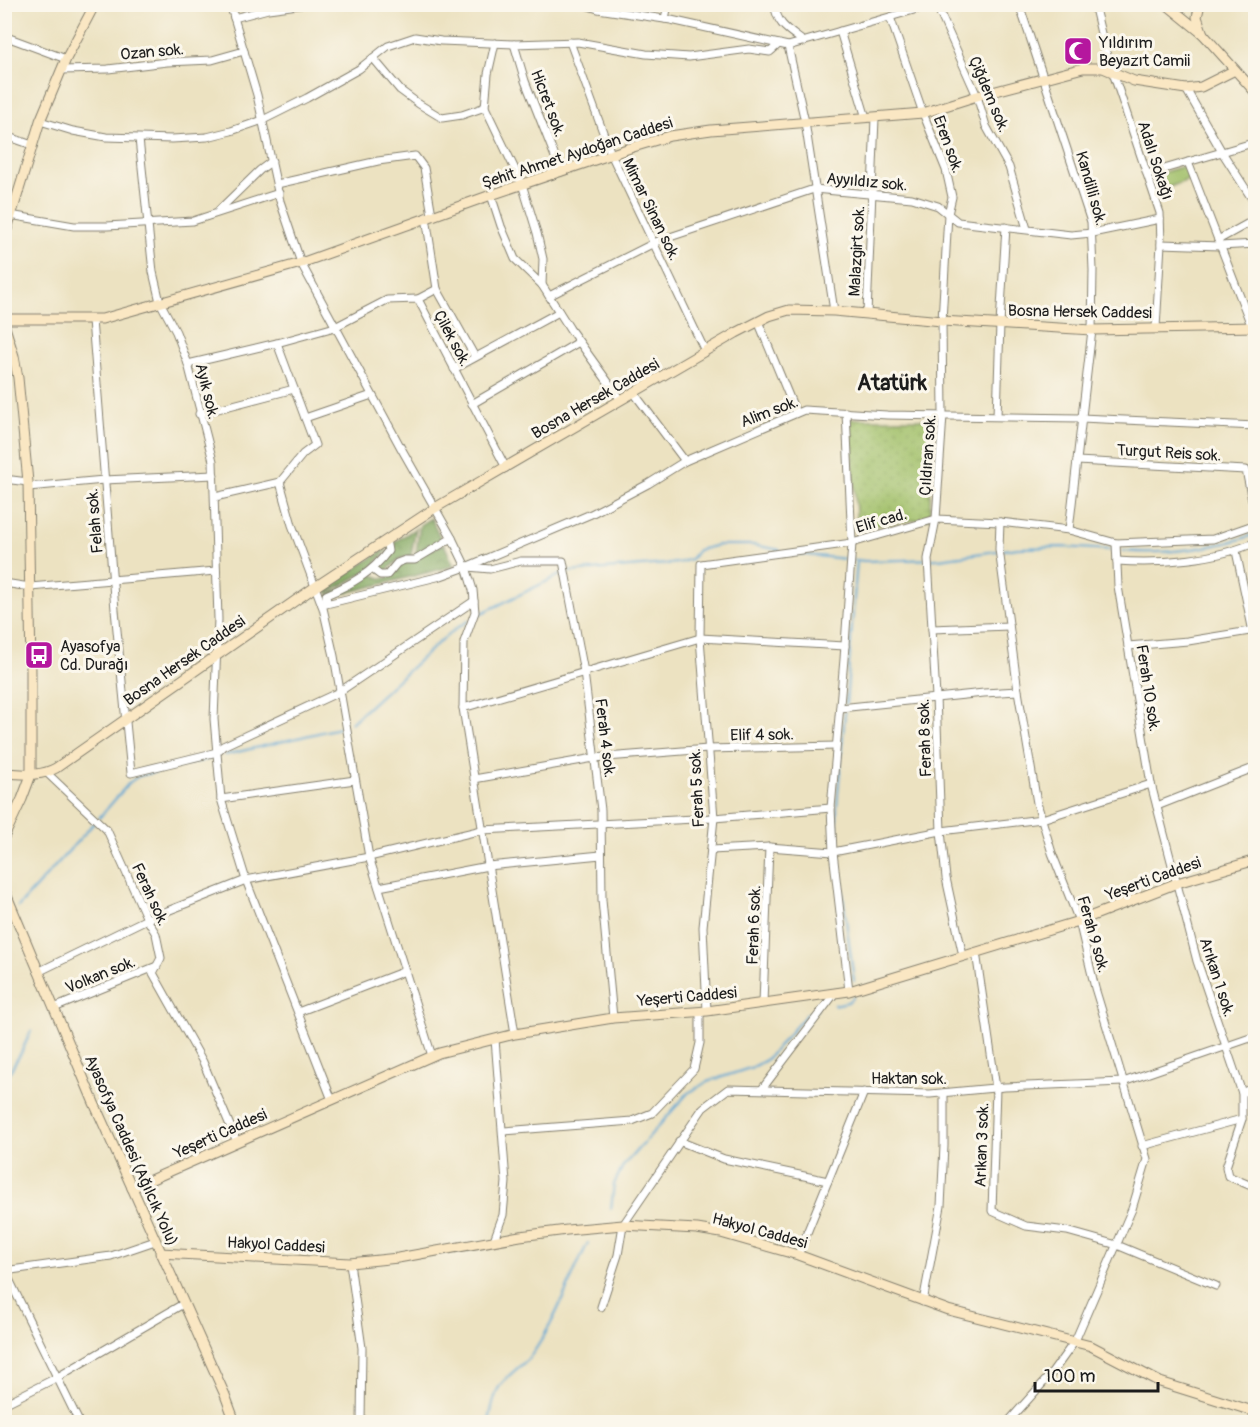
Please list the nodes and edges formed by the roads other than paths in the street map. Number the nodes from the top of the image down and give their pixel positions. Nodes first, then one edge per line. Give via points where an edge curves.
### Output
1 (95, 4) edge
2 (230, 4) edge
3 (306, 4) edge
4 (582, 4) edge
5 (668, 4) edge
6 (774, 4) edge
7 (935, 4) edge
8 (1018, 4) edge
9 (1094, 4) edge
10 (1166, 4) edge
11 (1200, 4) edge
12 (890, 17) junction
13 (234, 18) junction
14 (665, 19) junction
15 (840, 31) junction
16 (1203, 34) junction
17 (4, 36) edge
18 (570, 42) junction
19 (804, 42) junction
20 (495, 43) junction
21 (514, 44) junction
22 (779, 44) junction
23 (788, 46) junction
24 (244, 51) junction
25 (373, 58) junction
26 (66, 59) junction
27 (61, 70) junction
28 (1235, 70) junction
29 (1113, 73) junction
30 (1044, 78) junction
31 (1186, 89) junction
32 (1256, 93) edge
33 (977, 96) junction
34 (485, 107) junction
35 (923, 113) junction
36 (871, 118) junction
37 (262, 120) junction
38 (40, 121) junction
39 (805, 122) junction
40 (4, 135) edge
41 (139, 139) junction
42 (1256, 141) edge
43 (32, 145) junction
44 (1222, 152) junction
45 (611, 154) junction
46 (272, 161) junction
47 (1188, 162) junction
48 (561, 172) junction
49 (1147, 174) junction
50 (277, 184) junction
51 (522, 184) junction
52 (814, 189) junction
53 (279, 194) junction
54 (872, 194) junction
55 (491, 195) junction
56 (1256, 205) edge
57 (218, 212) junction
58 (948, 214) junction
59 (8, 215) edge
60 (429, 216) junction
61 (1160, 219) junction
62 (1256, 219) edge
63 (148, 222) junction
64 (1006, 226) junction
65 (1026, 229) junction
66 (1092, 233) junction
67 (4, 239) edge
68 (1219, 243) junction
69 (653, 244) junction
70 (1161, 244) junction
71 (1256, 244) edge
72 (301, 263) junction
73 (542, 285) junction
74 (437, 289) junction
75 (549, 296) junction
76 (417, 299) junction
77 (160, 302) junction
78 (834, 311) junction
79 (559, 312) junction
80 (867, 314) junction
81 (92, 320) junction
82 (4, 321) edge
83 (758, 321) junction
84 (942, 321) junction
85 (1000, 324) junction
86 (335, 327) junction
87 (1254, 327) edge
88 (1156, 328) junction
89 (1092, 330) junction
90 (1256, 338) edge
91 (579, 342) junction
92 (278, 343) junction
93 (705, 351) junction
94 (475, 357) junction
95 (188, 364) junction
96 (454, 369) junction
97 (294, 389) junction
98 (633, 393) junction
99 (372, 395) junction
100 (621, 400) junction
101 (472, 404) junction
102 (846, 412) junction
103 (796, 413) junction
104 (200, 414) junction
105 (943, 415) junction
106 (997, 416) junction
107 (1082, 417) junction
108 (305, 418) junction
109 (1256, 426) edge
110 (685, 461) junction
111 (1077, 461) junction
112 (506, 468) junction
113 (214, 475) junction
114 (4, 479) edge
115 (104, 480) junction
116 (280, 482) junction
117 (28, 484) junction
118 (215, 497) junction
119 (435, 508) junction
120 (936, 519) junction
121 (1000, 522) junction
122 (1256, 522) edge
123 (1069, 530) junction
124 (452, 538) junction
125 (386, 540) junction
126 (1256, 542) edge
127 (852, 543) junction
128 (1116, 543) junction
129 (1236, 551) junction
130 (1117, 561) junction
131 (701, 564) joint
132 (466, 567) junction
133 (372, 569) junction
134 (216, 571) junction
135 (113, 579) junction
136 (4, 583) edge
137 (30, 587) junction
138 (316, 587) junction
139 (474, 601) junction
140 (325, 604) junction
141 (1009, 626) junction
142 (932, 629) junction
143 (1254, 631) edge
144 (700, 638) junction
145 (845, 646) junction
146 (1128, 646) junction
147 (1256, 646) edge
148 (216, 657) junction
149 (584, 672) junction
150 (1018, 691) junction
151 (339, 692) junction
152 (936, 698) junction
153 (464, 708) junction
154 (840, 708) junction
155 (125, 720) junction
156 (837, 746) junction
157 (708, 749) junction
158 (217, 752) junction
159 (594, 758) junction
160 (1256, 767) edge
161 (4, 773) edge
162 (47, 773) junction
163 (30, 775) junction
164 (474, 779) junction
165 (355, 780) junction
166 (1151, 784) junction
167 (221, 799) junction
168 (1157, 806) junction
169 (831, 808) junction
170 (714, 818) junction
171 (1042, 819) junction
172 (601, 824) junction
173 (482, 830) junction
174 (941, 831) junction
175 (4, 837) edge
176 (769, 847) junction
177 (711, 850) junction
178 (833, 852) junction
179 (601, 855) junction
180 (369, 857) junction
181 (1254, 864) edge
182 (488, 866) junction
183 (246, 880) junction
184 (1177, 883) junction
185 (379, 887) junction
186 (4, 889) edge
187 (147, 919) junction
188 (1079, 921) junction
189 (976, 952) junction
190 (963, 956) junction
191 (157, 965) junction
192 (405, 971) junction
193 (38, 972) junction
194 (849, 991) junction
195 (835, 993) junction
196 (763, 1003) junction
197 (54, 1008) junction
198 (704, 1011) junction
199 (298, 1012) junction
200 (612, 1018) junction
201 (515, 1034) junction
202 (1256, 1036) edge
203 (495, 1039) junction
204 (1227, 1046) junction
205 (432, 1056) junction
206 (1123, 1082) junction
207 (1256, 1086) edge
208 (996, 1088) junction
209 (762, 1089) junction
210 (864, 1092) junction
211 (944, 1093) junction
212 (1242, 1093) junction
213 (332, 1100) junction
214 (1242, 1119) junction
215 (504, 1131) junction
216 (679, 1141) junction
217 (237, 1142) junction
218 (1142, 1146) junction
219 (828, 1181) junction
220 (132, 1188) junction
221 (1256, 1188) edge
222 (623, 1226) junction
223 (494, 1240) junction
224 (155, 1241) junction
225 (1117, 1245) junction
226 (160, 1253) junction
227 (798, 1255) junction
228 (350, 1263) junction
229 (5, 1271) edge
230 (1216, 1286) dead end
231 (923, 1302) junction
232 (183, 1304) junction
233 (601, 1307) dead end
234 (1076, 1341) junction
235 (56, 1378) junction
236 (4, 1404) edge
237 (1256, 1412) edge
238 (79, 1422) edge
239 (235, 1422) edge
240 (361, 1422) edge
241 (1008, 1422) edge

1 - 26 street
2 - 13 street
3 - 13 street
4 - 14 street
5 - 14 street
6 - 19 street via 781,24
7 - 12 street
7 - 33 street, Çiğdem sok.
8 - 30 street, Kandilli sok.
9 - 29 street, Adalı Sokağı
10 - 16 street
11 - 16 street via 1197,16
12 - 15 street
12 - 35 street, Eren sok.
13 - 24 street
14 - 22 street
15 - 19 street
15 - 36 street, Malazgirt sok.
16 - 28 street
17 - 26 street
18 - 21 street
18 - 22 street via 689,57 749,50 770,52
18 - 45 street, Mimar Sinan sok.
19 - 23 street
20 - 21 street
20 - 25 street via 415,37 388,46
20 - 34 street
21 - 48 street, Hicret sok.
22 - 23 street
23 - 39 street
24 - 27 street, Ozan sok. via 212,60
24 - 37 street
25 - 34 street via 400,90 442,118
25 - 37 street via 360,69
26 - 27 street
27 - 38 street
28 - 31 street, Şehit Ahmet Aydoğan Caddesi via 1210,84
28 - 32 street
29 - 30 street, Şehit Ahmet Aydoğan Caddesi via 1095,67
29 - 31 street, Şehit Ahmet Aydoğan Caddesi via 1145,84
29 - 49 street, Adalı Sokağı
30 - 33 street, Şehit Ahmet Aydoğan Caddesi
30 - 66 street, Kandilli sok.
31 - 44 street
33 - 35 street, Şehit Ahmet Aydoğan Caddesi
33 - 65 street, Çiğdem sok. via 986,126 1009,167
34 - 51 street
35 - 36 street, Şehit Ahmet Aydoğan Caddesi
35 - 58 street, Eren sok. via 946,170 952,197
36 - 39 street, Şehit Ahmet Aydoğan Caddesi
36 - 54 street, Malazgirt sok.
37 - 41 street via 207,137
37 - 46 street
38 - 41 street via 106,137
38 - 43 street
39 - 45 street, Şehit Ahmet Aydoğan Caddesi via 696,131
39 - 52 street
40 - 43 street
41 - 63 street, Ayık sok.
42 - 44 street
43 - 59 street
44 - 47 street
44 - 56 street
45 - 48 street, Şehit Ahmet Aydoğan Caddesi
45 - 69 street, Mimar Sinan sok.
46 - 50 street
46 - 57 street
47 - 49 street
47 - 68 street
48 - 51 street, Şehit Ahmet Aydoğan Caddesi
49 - 61 street, Adalı Sokağı
50 - 53 street
50 - 60 street via 415,156 424,168
51 - 55 street, Şehit Ahmet Aydoğan Caddesi
51 - 73 street via 543,259
52 - 54 street, Ayyıldız sok.
52 - 69 street, Ayyıldız sok.
52 - 78 street
53 - 57 street
53 - 72 street
54 - 58 street, Ayyıldız sok. via 912,198 938,206
54 - 80 street, Malazgirt sok.
55 - 60 street, Şehit Ahmet Aydoğan Caddesi
55 - 73 street via 515,259
57 - 63 street via 193,221
58 - 64 street, Ayyıldız sok. via 957,222
58 - 84 street, Eren sok.
59 - 63 street via 74,226
59 - 67 street
60 - 72 street, Şehit Ahmet Aydoğan Caddesi
60 - 74 street
61 - 66 street, Ayyıldız sok.
61 - 70 street, Adalı Sokağı
62 - 68 street
63 - 77 street, Ayık sok.
64 - 65 street, Ayyıldız sok.
64 - 85 street
65 - 66 street, Ayyıldız sok. via 1071,235
66 - 89 street, Kandilli sok.
68 - 70 street
68 - 71 street
68 - 87 street
69 - 75 street, Ayyıldız sok.
69 - 93 street, Mimar Sinan sok.
70 - 88 street, Adalı Sokağı
72 - 77 street, Şehit Ahmet Aydoğan Caddesi
72 - 86 street
73 - 75 street
74 - 76 street
74 - 94 street
75 - 79 street
76 - 86 street, Çilek sok. via 387,300
76 - 96 street, Çilek sok.
77 - 81 street, Şehit Ahmet Aydoğan Caddesi
77 - 95 street, Ayık sok.
78 - 80 street, Bosna Hersek Caddesi
78 - 83 street, Bosna Hersek Caddesi via 789,310
79 - 91 street
79 - 94 street
80 - 84 street, Bosna Hersek Caddesi
81 - 82 street, Şehit Ahmet Aydoğan Caddesi
81 - 115 street, Felah sok.
82 - 117 street via 18,378
83 - 93 street, Bosna Hersek Caddesi
83 - 103 street
84 - 85 street, Bosna Hersek Caddesi
84 - 105 street, Çıldıran sok.
85 - 89 street, Bosna Hersek Caddesi
85 - 106 street
86 - 92 street, Çilek sok.
86 - 99 street
87 - 88 street, Bosna Hersek Caddesi
87 - 90 street
88 - 89 street, Bosna Hersek Caddesi
89 - 107 street, Kandilli sok.
91 - 100 street
91 - 101 street
92 - 95 street, Çilek sok.
92 - 97 street
93 - 98 street, Bosna Hersek Caddesi
94 - 96 street
95 - 104 street, Ayık sok.
96 - 101 street, Çilek sok.
97 - 104 street
97 - 108 street
98 - 100 street, Bosna Hersek Caddesi
98 - 110 street
99 - 108 street
99 - 119 street
100 - 112 street, Bosna Hersek Caddesi
101 - 112 street, Çilek sok.
102 - 103 street, Alim sok.
102 - 105 street, Alim sok.
102 - 127 street
103 - 110 street, Alim sok.
104 - 113 street, Ayık sok.
105 - 106 street, Alim sok.
105 - 120 street, Çıldıran sok.
106 - 107 street, Alim sok.
107 - 109 street, Alim sok.
107 - 111 street, Kandilli sok.
108 - 116 street via 315,445
110 - 132 street, Alim sok. via 591,514
111 - 122 street, Turgut Reis sok. via 1246,470
111 - 123 street, Kandilli sok.
112 - 119 street, Bosna Hersek Caddesi
113 - 115 street
113 - 118 street, Ayık sok.
114 - 117 street
115 - 117 street
115 - 135 street, Felah sok.
116 - 118 street
116 - 138 street
117 - 137 street
118 - 134 street, Ayık sok.
119 - 124 street
119 - 125 street, Bosna Hersek Caddesi
120 - 121 street, Elif cad.
120 - 127 street, Elif cad.
120 - 142 street, Ferah 8 sok. via 928,559
121 - 123 street, Elif cad.
121 - 141 street, Ferah 9 sok. via 999,549
122 - 128 street via 1213,539
123 - 128 street
124 - 132 street
124 - 133 street via 415,560 396,563 387,574 380,575
125 - 133 street via 388,551
125 - 138 street, Bosna Hersek Caddesi
126 - 129 street
127 - 131 street, Elif cad.
127 - 145 street
128 - 130 street, Ferah 10 sok.
129 - 130 street via 1147,563
129 - 143 street
130 - 146 street, Ferah 10 sok.
131 - 144 street, Ferah 5 sok.
132 - 139 street
132 - 140 street, Alim sok.
132 - 149 street, Ferah 4 sok. via 490,569 521,561 563,561
133 - 140 street via 326,595
134 - 135 street
134 - 148 street, Ayık sok.
135 - 137 street
135 - 155 street, Felah sok.
136 - 137 street
137 - 163 street
138 - 140 street
138 - 148 street, Bosna Hersek Caddesi
139 - 151 street
139 - 153 street via 475,612 464,642
140 - 151 street
141 - 142 street
141 - 150 street, Ferah 9 sok.
142 - 152 street, Ferah 8 sok.
143 - 146 street
143 - 147 street
144 - 145 street
144 - 149 street
144 - 157 street, Ferah 5 sok.
145 - 154 street
146 - 166 street, Ferah 10 sok.
148 - 155 street, Bosna Hersek Caddesi
148 - 158 street, Ayık sok.
149 - 153 street
149 - 159 street, Ferah 4 sok.
150 - 152 street
150 - 171 street, Ferah 9 sok.
151 - 158 street
151 - 165 street
152 - 154 street
152 - 174 street, Ferah 8 sok.
153 - 164 street
154 - 156 street
155 - 158 street, Felah sok. via 130,773
155 - 162 street, Bosna Hersek Caddesi
156 - 157 street, Elif 4 sok.
156 - 169 street
157 - 159 street, Elif 4 sok.
157 - 170 street, Ferah 5 sok.
158 - 167 street, Ayık sok.
159 - 164 street, Elif 4 sok.
159 - 172 street, Ferah 4 sok.
160 - 168 street
161 - 163 street, Bosna Hersek Caddesi
162 - 163 street, Bosna Hersek Caddesi
162 - 187 street, Ferah sok. via 107,830
163 - 175 street
164 - 173 street
165 - 167 street
165 - 180 street
166 - 168 street, Ferah 10 sok.
166 - 171 street
167 - 183 street, Ayık sok.
168 - 184 street, Ferah 10 sok.
169 - 170 street
169 - 178 street
170 - 172 street
170 - 177 street, Ferah 5 sok.
171 - 174 street
171 - 188 street, Ferah 9 sok.
172 - 173 street
172 - 179 street, Ferah 4 sok.
173 - 180 street
173 - 182 street
174 - 178 street
174 - 190 street, Ferah 8 sok. via 946,878
176 - 177 street
176 - 178 street
176 - 196 street, Ferah 6 sok.
177 - 198 street, Ferah 5 sok. via 703,927
178 - 194 street
179 - 182 street
179 - 200 street, Ferah 4 sok.
180 - 183 street
180 - 185 street
181 - 184 street, Yeşerti Caddesi
182 - 185 street
182 - 201 street
183 - 187 street
183 - 199 street, Ayık sok.
184 - 188 street, Yeşerti Caddesi
184 - 204 street, Arıkan 1 sok. via 1197,961
185 - 192 street
186 - 193 street, Ayasofya Caddesi (Ağılcık Yolu)
187 - 191 street, Ferah sok. via 156,934 161,958
187 - 193 street
188 - 189 street, Yeşerti Caddesi
188 - 206 street, Ferah 9 sok.
189 - 190 street, Yeşerti Caddesi
189 - 208 street, Arıkan 3 sok.
190 - 194 street, Yeşerti Caddesi
191 - 197 street, Volkan sok.
191 - 217 street, Ferah sok. via 153,973 203,1062
192 - 199 street
192 - 205 street
193 - 197 street, Ayasofya Caddesi (Ağılcık Yolu)
194 - 195 street, Yeşerti Caddesi
195 - 196 street, Yeşerti Caddesi
195 - 209 street
196 - 198 street, Yeşerti Caddesi
197 - 220 street, Ayasofya Caddesi (Ağılcık Yolu)
198 - 200 street, Yeşerti Caddesi
198 - 215 street, Ferah 5 sok. via 694,1069 652,1113 632,1121
199 - 213 street, Ayık sok.
200 - 201 street, Yeşerti Caddesi
201 - 203 street, Yeşerti Caddesi
202 - 204 street, Haktan sok.
203 - 205 street, Yeşerti Caddesi
203 - 215 street
204 - 206 street, Haktan sok.
204 - 212 street, Arıkan 1 sok.
205 - 213 street, Yeşerti Caddesi
206 - 208 street, Haktan sok.
206 - 218 street, Ferah 9 sok.
207 - 212 street
208 - 211 street, Haktan sok.
208 - 225 street, Arıkan 3 sok. via 992,1210 1026,1226 1067,1231
209 - 210 street, Haktan sok.
209 - 216 street, Haktan sok. via 728,1089 703,1108
210 - 211 street, Haktan sok.
210 - 219 street
211 - 231 street via 941,1206
212 - 214 street, Arıkan 1 sok.
213 - 217 street, Yeşerti Caddesi
214 - 218 street
214 - 221 street, Arıkan 1 sok. via 1226,1172
215 - 223 street via 506,1194
216 - 219 street via 724,1159
216 - 222 street, Haktan sok.
217 - 220 street, Yeşerti Caddesi
218 - 225 street, Ferah 9 sok. via 1146,1159
219 - 227 street
220 - 224 street, Ayasofya Caddesi (Ağılcık Yolu)
222 - 223 street, Hakyol Caddesi
222 - 227 street, Hakyol Caddesi via 721,1233
222 - 233 street
223 - 228 street, Hakyol Caddesi
224 - 226 street, Ayasofya Caddesi (Ağılcık Yolu)
224 - 229 street via 111,1256
225 - 230 street
225 - 234 street, Ferah 9 sok.
226 - 228 street, Hakyol Caddesi
226 - 232 street, Ayasofya Caddesi (Ağılcık Yolu)
227 - 231 street, Hakyol Caddesi
228 - 240 street via 362,1348
229 - 235 street
231 - 234 street, Hakyol Caddesi
232 - 235 street
232 - 239 street, Ayasofya Caddesi (Ağılcık Yolu)
234 - 237 street, Hakyol Caddesi via 1160,1382
234 - 241 street, Ferah 9 sok.
235 - 236 street
235 - 238 street

